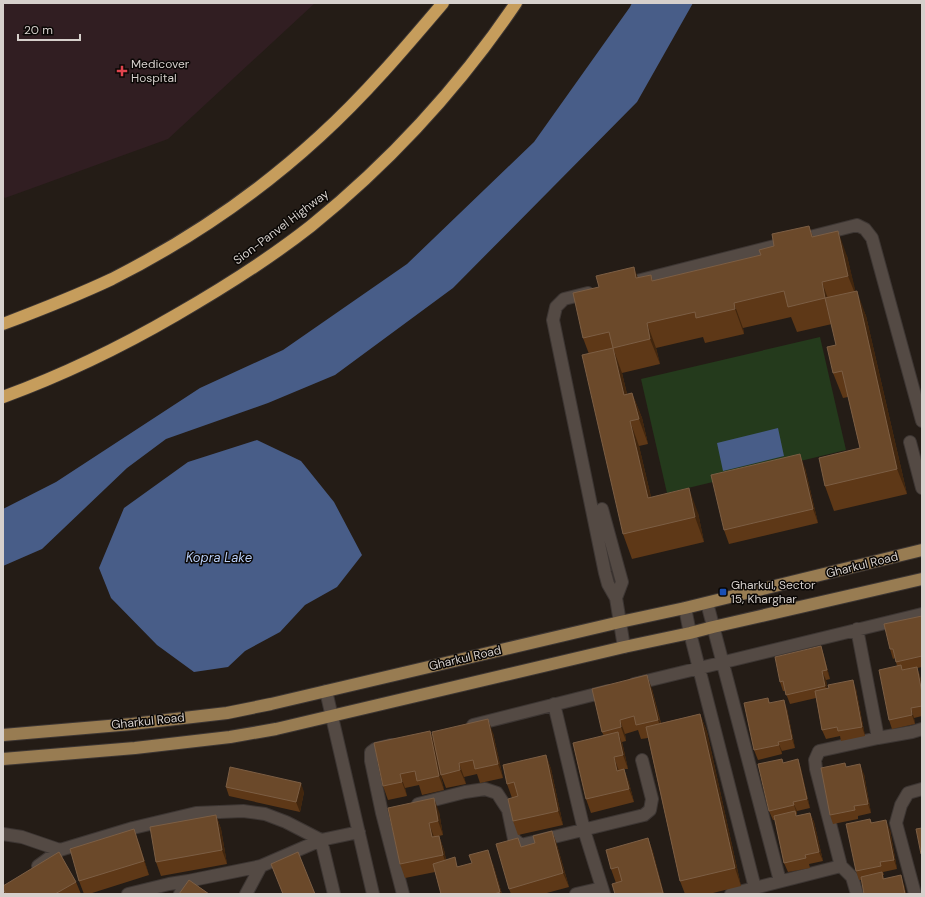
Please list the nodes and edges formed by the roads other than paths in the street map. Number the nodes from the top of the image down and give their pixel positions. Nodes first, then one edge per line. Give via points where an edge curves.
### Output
1 (443, 3) edge
2 (516, 3) edge
3 (626, 284) edge
4 (602, 290) edge
5 (3, 324) edge
6 (3, 397) edge
7 (922, 421) edge
8 (910, 442) dead end
9 (922, 488) edge
10 (602, 509) dead end
11 (922, 550) edge
12 (618, 569) junction
13 (605, 573) junction
14 (922, 579) edge
15 (616, 598) junction
16 (707, 603) junction
17 (685, 608) junction
18 (922, 614) edge
19 (620, 622) junction
20 (713, 627) junction
21 (857, 629) junction
22 (690, 633) junction
23 (624, 647) junction
24 (722, 663) junction
25 (699, 668) junction
26 (326, 691) junction
27 (554, 704) junction
28 (332, 715) junction
29 (465, 726) edge
30 (922, 729) edge
31 (3, 735) edge
32 (878, 738) junction
33 (405, 742) edge
34 (3, 760) edge
35 (642, 760) dead end
36 (922, 789) edge
37 (405, 807) edge
38 (584, 830) junction
39 (359, 832) junction
40 (3, 834) edge
41 (321, 840) junction
42 (60, 850) junction
43 (261, 866) junction
44 (841, 866) junction
45 (31, 871) edge
46 (188, 881) junction
47 (780, 881) junction
48 (755, 888) junction
49 (603, 891) edge
50 (128, 894) edge
51 (180, 894) edge
52 (246, 894) edge
53 (334, 894) edge
54 (373, 894) edge
55 (403, 894) edge
56 (576, 894) edge
57 (731, 894) edge
58 (857, 894) edge
59 (915, 894) edge

1 - 5 highway via 366,91 320,136 272,177 220,215 167,249 111,279
2 - 6 highway, Sion-Panvel Highway via 456,84 411,134 362,182 310,226 256,266 140,336 79,366
3 - 7 street via 857,225 865,229 872,238
4 - 13 street via 564,299 556,307 553,320
8 - 9 street
10 - 12 street
11 - 16 main road, Gharkul Road
12 - 13 street
12 - 15 street via 622,582
13 - 15 street
14 - 20 main road
15 - 19 street
16 - 17 main road, Gharkul Road
16 - 20 street
17 - 19 main road, Gharkul Road
17 - 22 street
18 - 21 street
19 - 23 street
19 - 26 main road, Gharkul Road
20 - 22 main road
20 - 24 street
21 - 24 street
21 - 32 street
22 - 23 main road
22 - 25 street
23 - 28 main road
24 - 25 street
24 - 47 street
25 - 27 street
25 - 48 street
26 - 28 street
26 - 31 main road, Gharkul Road via 227,712 132,724
27 - 29 street
27 - 38 street
28 - 34 main road via 230,737
28 - 39 street
30 - 32 street
32 - 44 street via 819,751 815,760
33 - 55 street via 371,752
35 - 38 street via 652,800 650,810 644,815
36 - 59 street via 908,793 900,805 896,823
37 - 38 street via 485,789 497,793 508,810 514,839 521,845
38 - 49 street
39 - 41 street
39 - 54 street
40 - 42 street via 22,837
41 - 42 street via 265,814 243,811 196,813 133,828
41 - 43 street
41 - 53 street
42 - 45 street
43 - 46 street
43 - 52 street
44 - 47 street
44 - 58 street via 852,877
46 - 50 street
46 - 51 street
47 - 48 street
48 - 57 street
49 - 56 street

